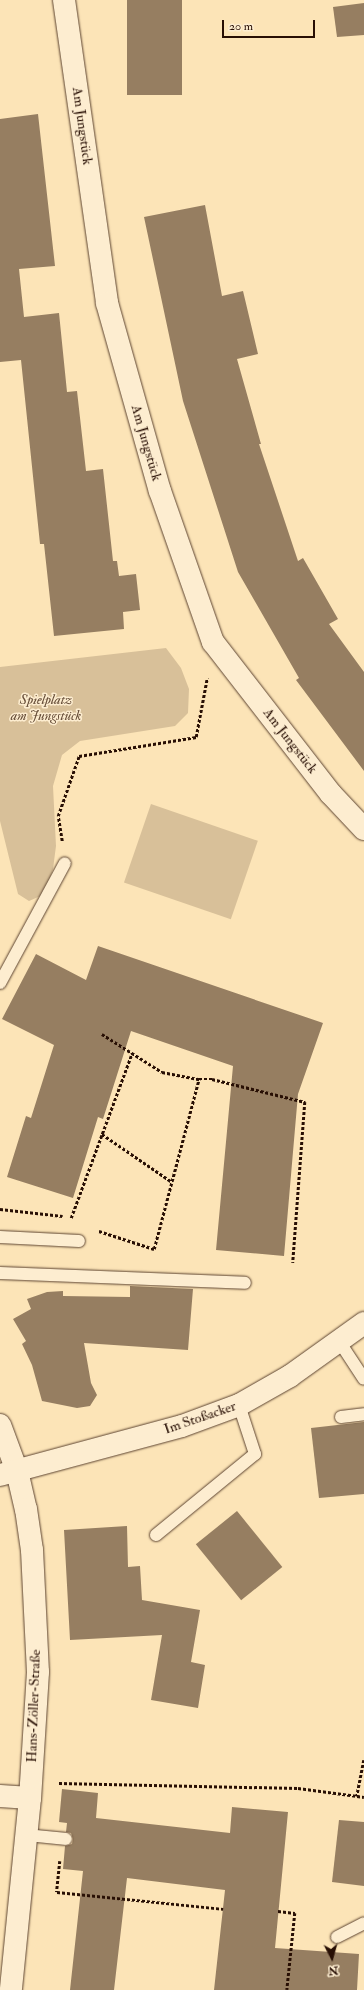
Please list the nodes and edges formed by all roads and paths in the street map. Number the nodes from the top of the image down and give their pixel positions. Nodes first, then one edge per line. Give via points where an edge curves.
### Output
1 (64, 0) edge
2 (213, 642) junction
3 (364, 829) edge
4 (65, 864) joint
5 (0, 983) edge
6 (102, 1034) dead end
7 (132, 1054) junction
8 (199, 1079) junction
9 (102, 1134) junction
10 (172, 1182) junction
11 (0, 1209) edge
12 (98, 1231) dead end
13 (0, 1237) edge
14 (79, 1240) dead end
15 (293, 1263) dead end
16 (0, 1273) edge
17 (245, 1283) dead end
18 (364, 1323) edge
19 (339, 1341) junction
20 (364, 1379) edge
21 (239, 1405) junction
22 (364, 1414) edge
23 (342, 1417) dead end
24 (0, 1425) edge
25 (9, 1473) edge
26 (156, 1535) dead end
27 (364, 1760) edge
28 (58, 1782) dead end
29 (0, 1796) edge
30 (357, 1796) junction
31 (364, 1797) edge
32 (30, 1798) junction
33 (26, 1835) junction
34 (66, 1839) dead end
35 (58, 1880) dead end
36 (223, 1909) dead end
37 (278, 1911) dead end
38 (9, 1920) edge
39 (364, 1923) edge
40 (337, 1937) dead end
41 (11, 1990) edge
42 (287, 1990) edge

1 - 2 street, Am Jungstück via 107,303 160,491
2 - 3 street, Am Jungstück via 331,794
2 - 4 path via 196,737 79,756 58,816
4 - 5 lane
6 - 7 path
7 - 8 path via 162,1072
7 - 9 path
8 - 10 path
8 - 15 path via 212,1079 305,1102
9 - 10 path
9 - 11 path via 69,1222 66,1216
10 - 12 path via 154,1249
13 - 14 lane
16 - 17 lane
18 - 19 street, Im Stoßacker
19 - 20 lane
19 - 21 street, Im Stoßacker via 290,1376
21 - 25 street, Im Stoßacker via 182,1426
21 - 26 lane via 255,1454
22 - 23 lane
24 - 25 street, Hans-Zöller-Straße
25 - 32 street, Hans-Zöller-Straße via 32,1550 37,1649
27 - 30 path
28 - 30 path via 298,1788
29 - 32 street
30 - 31 path
32 - 33 street, Hans-Zöller-Straße
33 - 34 lane
33 - 38 street, Hans-Zöller-Straße
35 - 36 path via 57,1892
37 - 42 path via 295,1913
38 - 41 street, Hans-Zöller-Straße
39 - 40 lane

